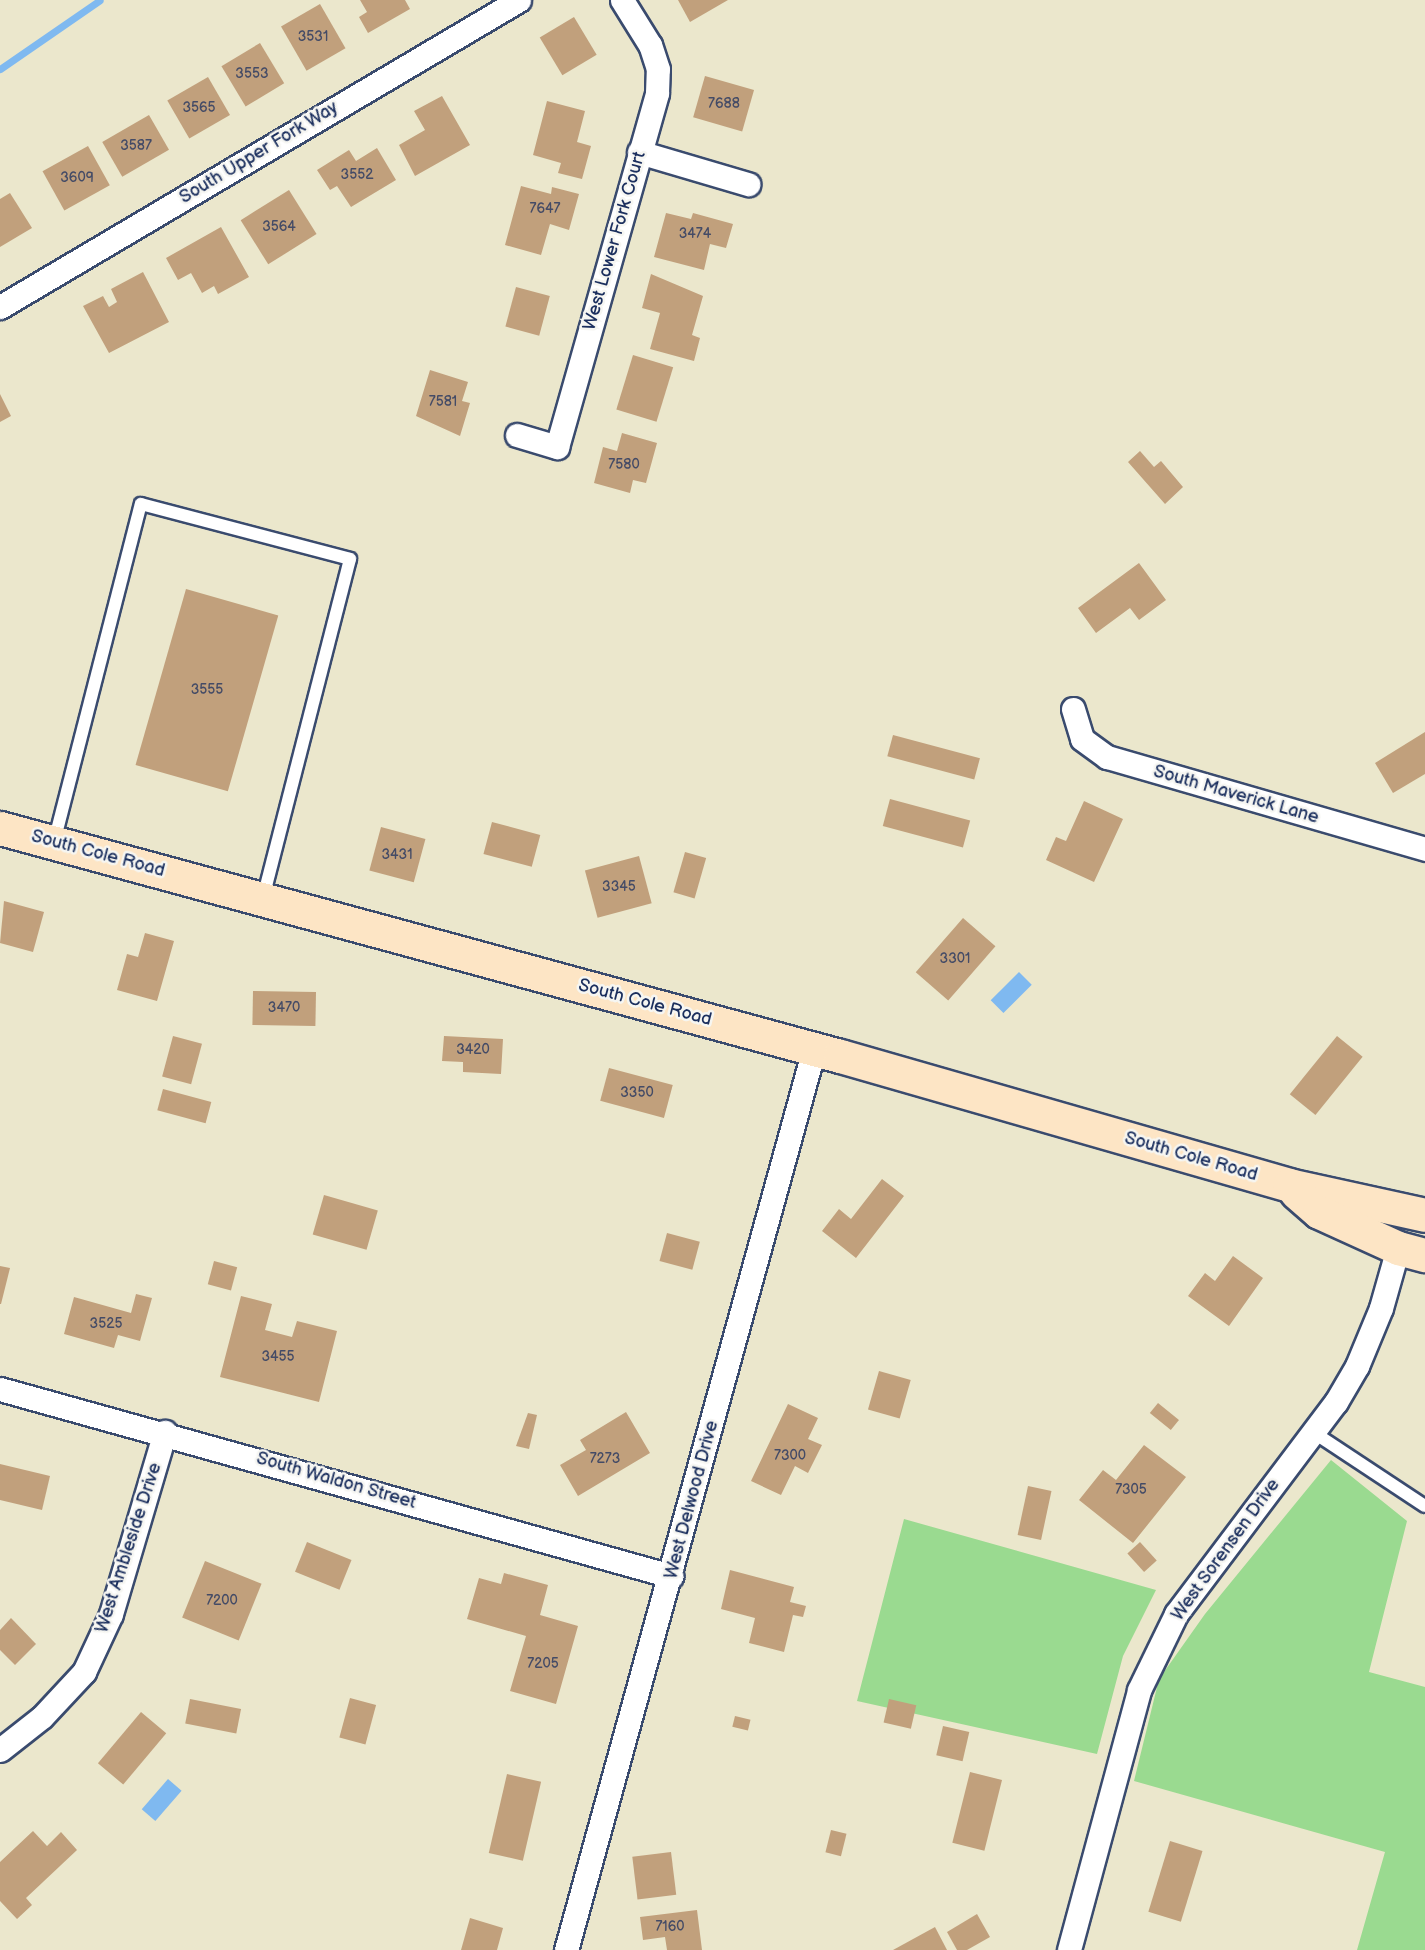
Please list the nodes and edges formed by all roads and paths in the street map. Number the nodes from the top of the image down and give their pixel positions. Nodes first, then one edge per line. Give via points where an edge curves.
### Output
1 (519, 0) edge
2 (622, 0) edge
3 (639, 152) junction
4 (748, 184) dead end
5 (0, 307) edge
6 (517, 435) dead end
7 (1073, 709) dead end
8 (0, 828) edge
9 (54, 842) junction
10 (1425, 849) edge
11 (263, 899) junction
12 (814, 1049) junction
13 (1420, 1227) edge
14 (0, 1389) edge
15 (166, 1432) junction
16 (1313, 1432) junction
17 (1425, 1506) edge
18 (671, 1576) junction
19 (0, 1750) edge
20 (566, 1950) edge
21 (1069, 1950) edge

1 - 5 street, South Upper Fork Way
2 - 3 street, West Lower Fork Court via 650,45 658,69 657,93
3 - 4 street
3 - 6 street, West Lower Fork Court via 557,447
7 - 10 street, South Maverick Lane via 1082,739 1107,757
8 - 9 main road, South Cole Road
9 - 11 main road, South Cole Road
9 - 11 lane via 141,504 350,559
11 - 12 main road, South Cole Road
12 - 13 main road, South Cole Road
12 - 18 street, West Delwood Drive
13 - 16 street, West Sorensen Drive via 1372,1335 1336,1402
14 - 15 street, South Waldon Street
15 - 18 street, South Waldon Street
15 - 19 street, West Ambleside Drive via 111,1614 84,1672 42,1717
16 - 17 lane
16 - 21 street, West Sorensen Drive via 1176,1614 1139,1690
18 - 20 street, West Delwood Drive

